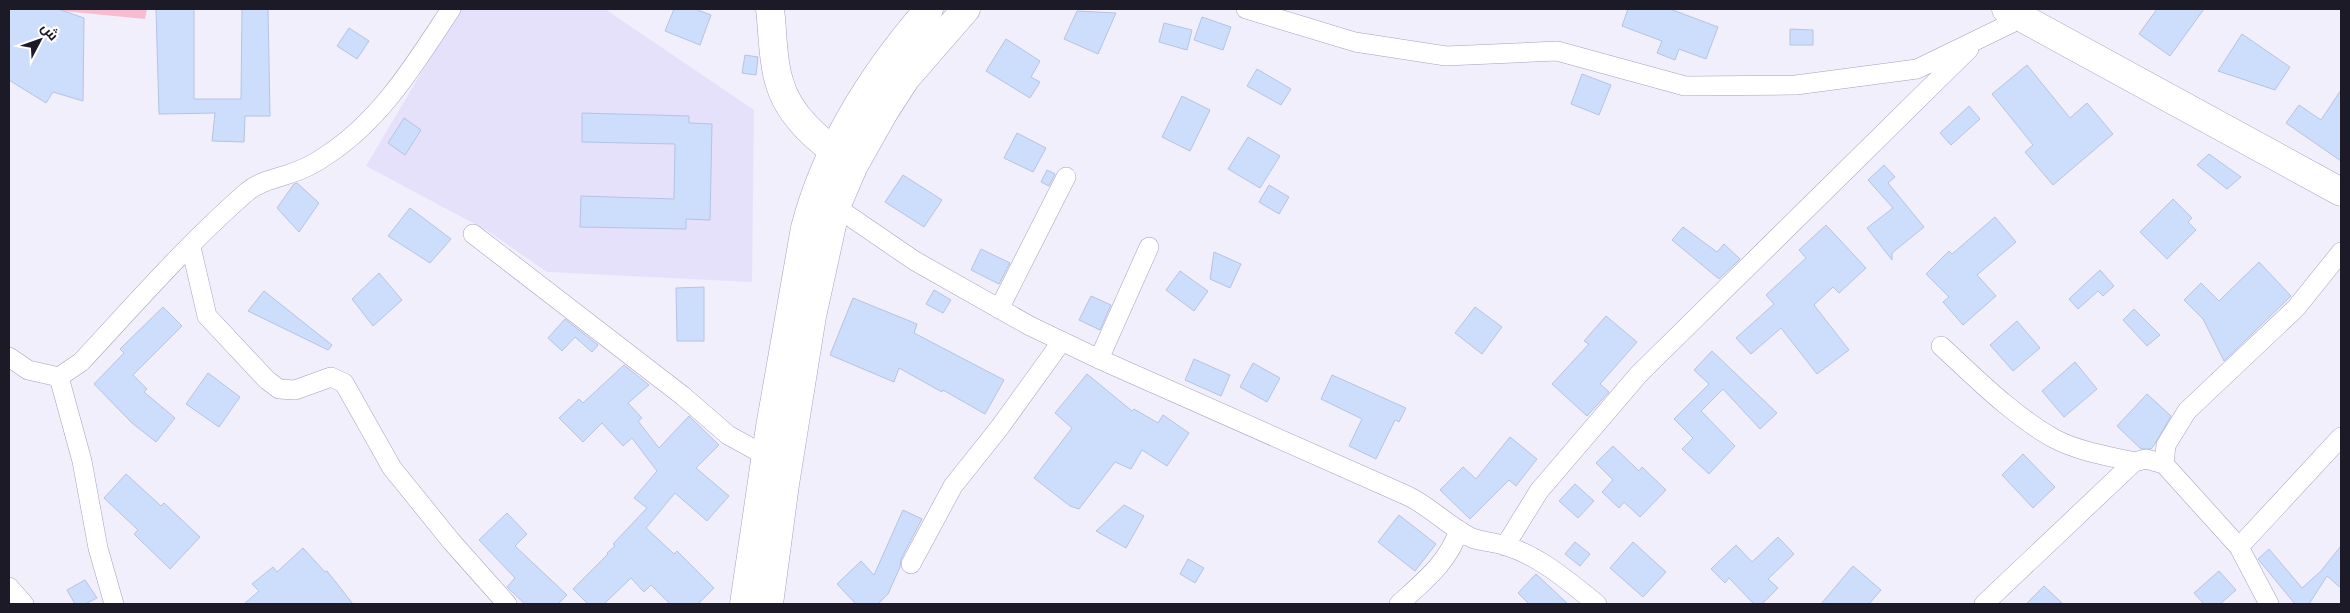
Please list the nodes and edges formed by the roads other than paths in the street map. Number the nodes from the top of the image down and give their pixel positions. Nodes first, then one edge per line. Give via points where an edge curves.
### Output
1 (451, 9) edge
2 (770, 9) edge
3 (929, 9) edge
4 (966, 9) edge
5 (1246, 9) edge
6 (2014, 13) edge
7 (1980, 38) junction
8 (844, 158) junction
9 (1066, 177) dead end
10 (2341, 192) edge
11 (836, 207) junction
12 (817, 231) junction
13 (473, 234) dead end
14 (191, 247) junction
15 (1149, 247) dead end
16 (2341, 252) edge
17 (999, 310) junction
18 (1062, 341) junction
19 (1941, 346) dead end
20 (9, 356) edge
21 (1099, 359) junction
22 (59, 376) junction
23 (2341, 437) edge
24 (766, 456) junction
25 (2134, 462) junction
26 (2164, 464) junction
27 (1459, 530) junction
28 (1505, 546) junction
29 (2239, 547) junction
30 (911, 564) dead end
31 (9, 587) edge
32 (1577, 598) edge
33 (24, 604) edge
34 (114, 604) edge
35 (507, 604) edge
36 (744, 604) edge
37 (769, 604) edge
38 (1400, 604) edge
39 (1596, 604) edge
40 (1984, 604) edge
41 (2269, 604) edge

1 - 14 street via 405,80 345,142 326,156 250,190
2 - 8 main road via 777,71 783,93 797,115
3 - 8 main road via 884,63 868,88
4 - 8 main road via 906,78 884,112
5 - 7 street via 1355,42 1446,56 1557,51 1685,86 1796,85 1917,69
6 - 7 street
6 - 10 main road
7 - 28 street via 1639,374 1539,491
8 - 11 main road
8 - 12 main road via 812,200
9 - 17 street
11 - 12 main road
11 - 17 street via 915,261
12 - 24 main road
12 - 37 main road via 812,316
13 - 24 street via 683,396 728,435
14 - 22 street via 81,362
14 - 35 street via 207,316 267,380 280,389 295,390 331,377 344,383 392,468
15 - 21 street
16 - 26 street via 2296,308 2187,411 2166,445
17 - 18 street
18 - 21 street
18 - 30 street via 1000,428 953,486
19 - 25 street via 2000,400 2054,438
20 - 22 street via 28,370
21 - 27 street via 1408,496
22 - 34 street via 82,460 98,548
23 - 29 street
24 - 36 main road
25 - 26 street via 2146,459
25 - 40 street
26 - 29 street
27 - 28 street via 1473,538
27 - 38 street via 1443,563
28 - 32 street via 1530,556
29 - 41 street
31 - 33 street
32 - 39 street

